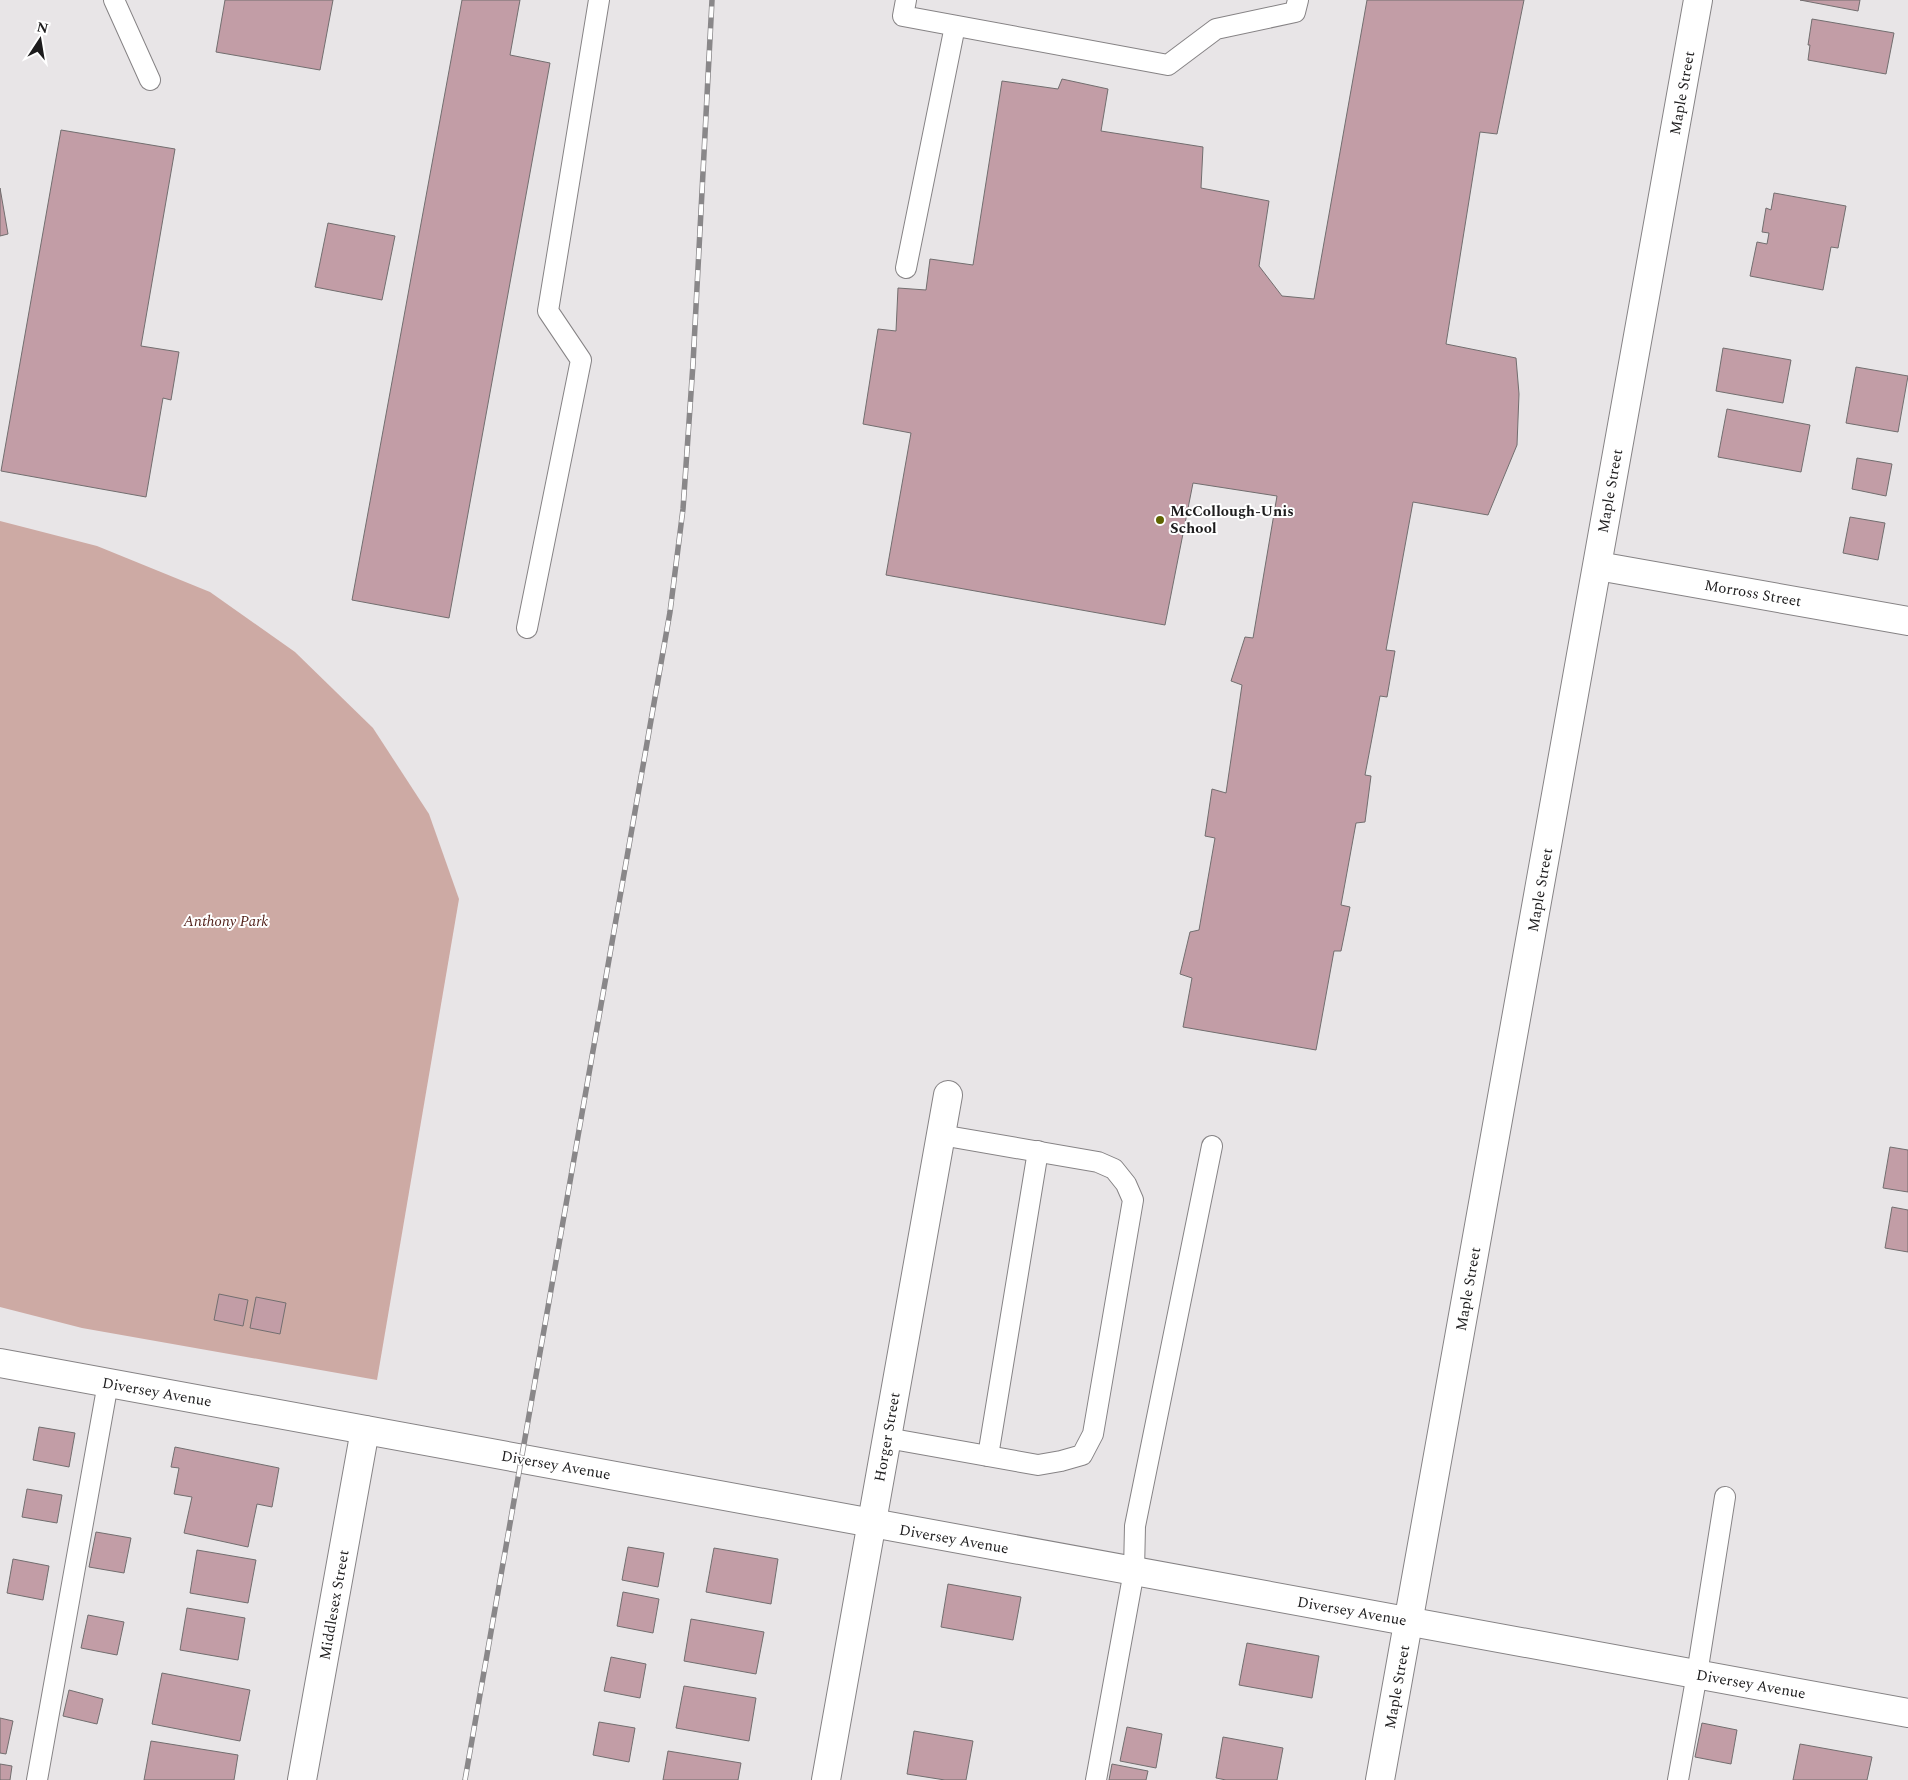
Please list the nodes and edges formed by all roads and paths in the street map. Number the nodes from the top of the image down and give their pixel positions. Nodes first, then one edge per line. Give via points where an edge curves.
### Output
1 (114, 0) edge
2 (599, 0) edge
3 (906, 0) edge
4 (1298, 0) edge
5 (1698, 0) edge
6 (955, 26) junction
7 (150, 80) dead end
8 (906, 268) dead end
9 (1598, 566) junction
10 (1908, 620) edge
11 (527, 628) dead end
12 (948, 1095) dead end
13 (941, 1135) junction
14 (1212, 1146) dead end
15 (1038, 1151) junction
16 (0, 1364) edge
17 (108, 1383) junction
18 (365, 1430) junction
19 (887, 1438) junction
20 (988, 1456) junction
21 (1725, 1497) dead end
22 (872, 1524) junction
23 (1134, 1572) junction
24 (1409, 1621) junction
25 (1697, 1674) junction
26 (1908, 1713) edge
27 (38, 1780) edge
28 (302, 1780) edge
29 (826, 1780) edge
30 (1096, 1780) edge
31 (1380, 1780) edge
32 (1678, 1780) edge

1 - 7 lane
2 - 11 lane via 548,311 580,360
3 - 6 lane via 903,16
4 - 6 lane via 1295,12 1216,29 1168,66
5 - 9 street, Maple Street
6 - 8 lane
9 - 10 street, Morross Street
9 - 24 street, Maple Street
12 - 13 street, Horger Street
13 - 15 lane
13 - 19 street, Horger Street
14 - 23 lane via 1135,1526
15 - 20 lane
15 - 20 lane via 1098,1162 1114,1169 1133,1200 1093,1434 1082,1455 1038,1464
16 - 17 street, Diversey Avenue
17 - 18 street, Diversey Avenue
17 - 27 lane
18 - 22 street, Diversey Avenue
18 - 28 street, Middlesex Street
19 - 20 lane
19 - 22 street, Horger Street
21 - 25 lane
22 - 23 street, Diversey Avenue
22 - 29 street, Horger Street
23 - 24 street, Diversey Avenue
23 - 30 lane
24 - 25 street, Diversey Avenue
24 - 31 street, Maple Street
25 - 26 street, Diversey Avenue
25 - 32 lane

